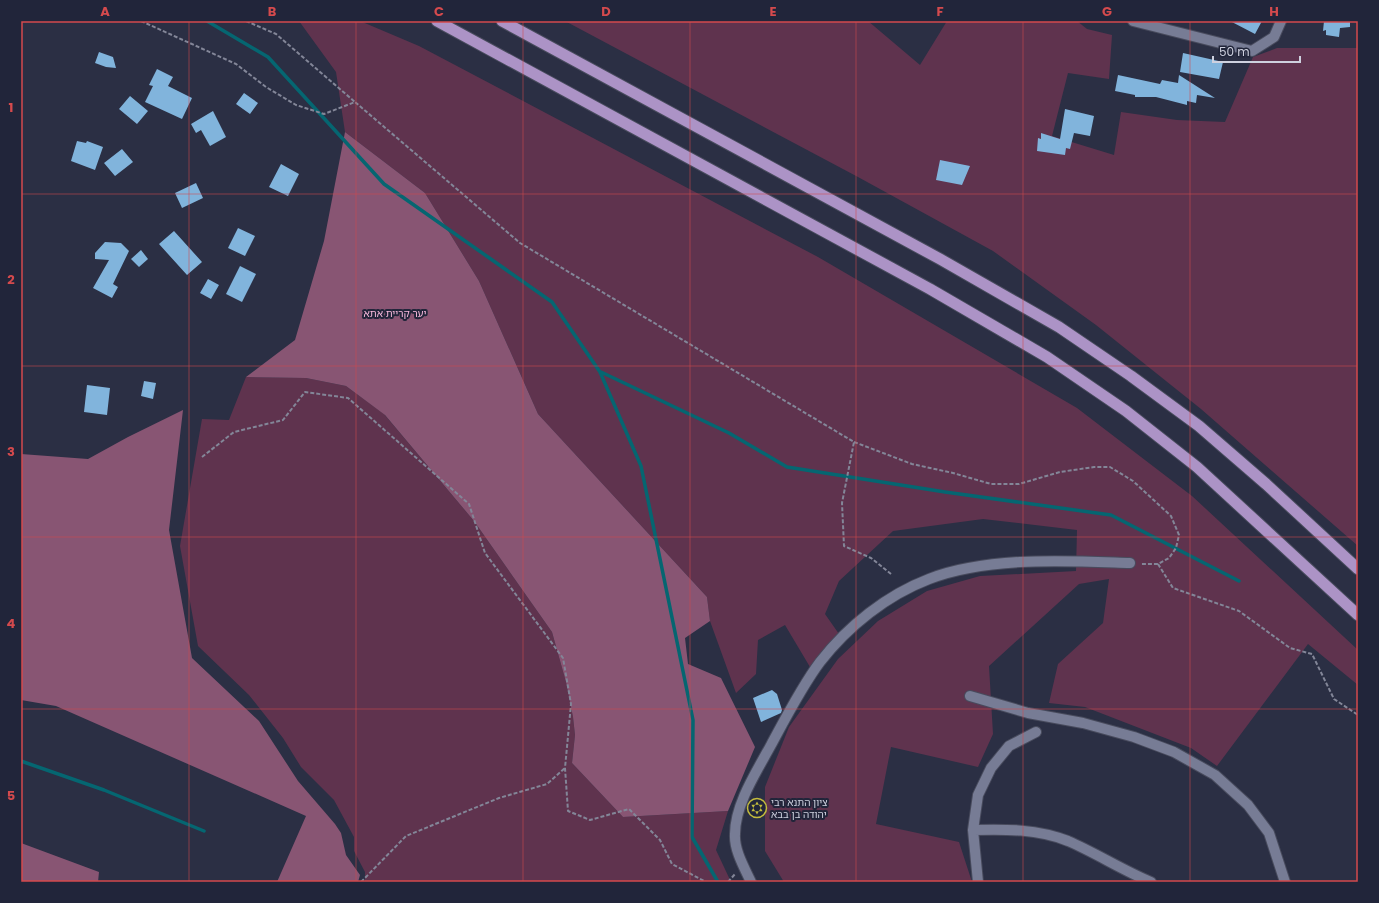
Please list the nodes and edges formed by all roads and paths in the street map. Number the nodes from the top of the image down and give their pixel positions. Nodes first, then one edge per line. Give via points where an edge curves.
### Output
1 (141, 21) edge
2 (246, 21) edge
3 (437, 21) edge
4 (502, 21) edge
5 (1133, 21) edge
6 (1282, 21) edge
7 (355, 102) junction
8 (854, 442) junction
9 (202, 457) dead end
10 (1130, 563) joint
11 (1158, 564) junction
12 (1358, 569) edge
13 (891, 574) dead end
14 (1358, 615) edge
15 (970, 696) dead end
16 (1358, 715) edge
17 (1036, 732) dead end
18 (565, 768) junction
19 (973, 830) junction
20 (361, 882) edge
21 (706, 882) edge
22 (751, 882) edge
23 (978, 882) edge
24 (1151, 882) edge
25 (1285, 882) edge

1 - 7 path via 236,64 266,87 296,105 324,114
2 - 7 path via 276,34
3 - 14 highway via 930,289 1076,376 1197,467
4 - 12 highway via 940,259 1059,327 1199,426
5 - 6 street via 1252,51 1274,37
7 - 8 path via 520,243
8 - 11 path via 912,464 991,484 1019,484 1060,472 1110,467 1133,481 1171,516 1179,535 1176,548 1168,558
8 - 13 path via 842,503 844,546 872,558
9 - 18 path via 234,432 283,420 305,392 348,398 469,504 485,553 563,658 571,704
10 - 11 path
10 - 22 street via 1010,563 958,570 929,579 883,603 845,633 820,663 782,724 749,786 740,809 735,834 737,849
11 - 16 path via 1173,588 1239,611 1290,648 1312,654 1334,699
15 - 25 street via 1028,713 1134,736 1174,752 1215,775 1248,804 1270,833
17 - 19 street via 1009,746 991,768 978,795
18 - 20 path via 548,784 499,798 406,836
18 - 21 path via 568,811 590,820 629,809 660,840 672,864
19 - 23 street
19 - 24 street via 1007,829 1067,840

